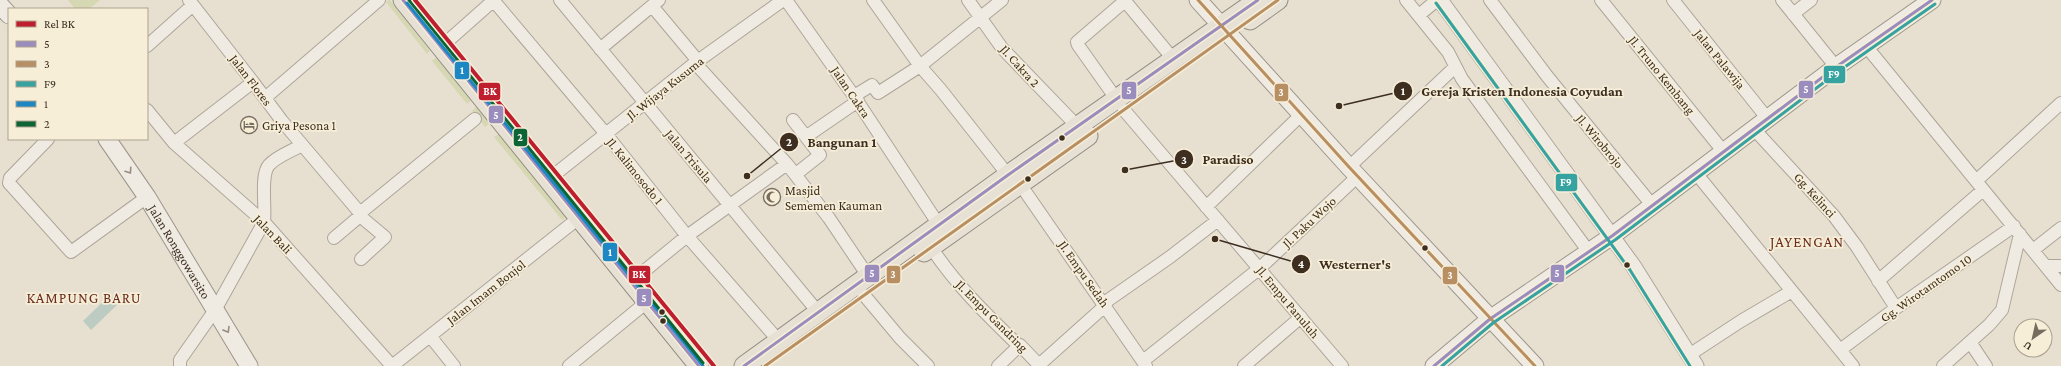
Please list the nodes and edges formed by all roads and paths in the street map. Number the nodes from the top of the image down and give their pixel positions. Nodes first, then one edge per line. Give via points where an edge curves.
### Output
1 (379, 0) edge
2 (403, 0) edge
3 (494, 0) edge
4 (560, 0) edge
5 (782, 0) edge
6 (786, 0) edge
7 (873, 0) edge
8 (968, 0) edge
9 (1002, 0) edge
10 (1126, 0) edge
11 (1198, 0) edge
12 (1258, 0) edge
13 (1278, 0) edge
14 (1406, 0) edge
15 (1439, 0) edge
16 (1490, 0) edge
17 (1601, 0) edge
18 (1673, 0) edge
19 (1782, 0) edge
20 (1811, 0) edge
21 (1932, 0) edge
22 (191, 2) edge
23 (656, 3) edge
24 (0, 5) edge
25 (8, 14) edge
26 (1793, 14) junction
27 (1419, 15) junction
28 (979, 18) junction
29 (1226, 31) junction
30 (148, 45) edge
31 (441, 46) junction
32 (1866, 46) junction
33 (600, 49) junction
34 (1174, 60) junction
35 (697, 62) junction
36 (920, 66) junction
37 (1455, 67) junction
38 (1836, 67) junction
39 (253, 82) junction
40 (265, 98) junction
41 (856, 98) junction
42 (645, 103) junction
43 (2061, 103) edge
44 (1121, 105) junction
45 (148, 111) edge
46 (1302, 114) junction
47 (1767, 118) junction
48 (475, 119) dead end
49 (794, 120) dead end
50 (1078, 127) junction
51 (1753, 128) junction
52 (606, 134) junction
53 (807, 136) junction
54 (47, 140) edge
55 (108, 140) edge
56 (174, 143) junction
57 (302, 146) junction
58 (1723, 151) junction
59 (787, 164) junction
60 (1354, 172) junction
61 (1695, 172) junction
62 (796, 174) junction
63 (549, 179) junction
64 (1976, 181) junction
65 (1015, 182) junction
66 (1983, 190) junction
67 (147, 197) junction
68 (730, 205) junction
69 (1652, 205) junction
70 (1206, 207) junction
71 (360, 215) junction
72 (580, 217) junction
73 (1218, 220) junction
74 (264, 222) junction
75 (939, 225) junction
76 (2061, 228) edge
77 (2017, 230) junction
78 (687, 236) junction
79 (1612, 236) junction
80 (334, 238) dead end
81 (931, 247) junction
82 (2033, 250) junction
83 (1589, 252) junction
84 (361, 259) dead end
85 (2046, 266) junction
86 (2061, 266) edge
87 (1260, 268) junction
88 (868, 276) junction
89 (632, 281) junction
90 (1878, 281) junction
91 (2061, 286) edge
92 (1792, 291) junction
93 (864, 295) junction
94 (648, 301) junction
95 (1105, 304) junction
96 (1896, 308) junction
97 (215, 310) junction
98 (818, 312) junction
99 (1301, 317) junction
100 (1490, 319) junction
101 (430, 336) junction
102 (779, 341) junction
103 (1970, 342) junction
104 (1019, 346) junction
105 (1840, 350) junction
106 (1692, 360) edge
107 (1144, 363) edge
108 (1039, 365) edge
109 (180, 366) edge
110 (249, 366) edge
111 (392, 366) edge
112 (454, 366) edge
113 (569, 366) edge
114 (699, 366) edge
115 (744, 366) edge
116 (765, 366) edge
117 (928, 366) edge
118 (998, 366) edge
119 (1244, 366) edge
120 (1342, 366) edge
121 (1434, 366) edge
122 (1535, 366) edge
123 (1853, 366) edge
124 (1943, 366) edge
125 (1986, 366) edge

1 - 40 street
2 - 31 main road
3 - 31 street
3 - 52 street, Jl. Kalimosodo 1
4 - 33 street, Jalan Trisula
5 - 35 street, Jl. Wijaya Kusuma
6 - 41 street, Jalan Cakra
7 - 36 street, Jl. Empu Sedah
8 - 28 street, Jl. Cakra 2
9 - 28 street
10 - 34 street
10 - 44 street, Jl. Empu Panuluh via 1078,42
11 - 29 main road
12 - 29 main road
13 - 29 main road
14 - 27 street
15 - 27 street
15 - 79 street
16 - 69 street, Jl. Wirobrojo via 1547,76
17 - 58 street, Jl. Truno Kembang
18 - 47 street, Jalan Palawija
19 - 26 street
20 - 26 street
21 - 32 main road
22 - 30 street
22 - 39 street, Jalan Flores
23 - 33 street
23 - 35 street
24 - 25 main road
26 - 38 street
27 - 37 street via 1448,52
28 - 36 street
28 - 50 street, Jl. Cakra 2 via 1019,66
29 - 34 main road
29 - 44 main road
29 - 46 main road
31 - 63 main road
32 - 38 main road
32 - 64 street
33 - 42 street, Jalan Trisula
34 - 44 main road
35 - 42 street, Jl. Wijaya Kusuma
35 - 59 street
36 - 41 street via 878,93 872,85
36 - 65 street, Jl. Empu Sedah
37 - 60 street, Jl. Paku Wojo
37 - 83 street
38 - 47 main road
39 - 40 street, Jalan Flores
39 - 56 street
40 - 57 street, Jalan Flores
41 - 53 street
41 - 75 street, Jalan Cakra
42 - 52 street, Jl. Wijaya Kusuma
42 - 68 street, Jalan Trisula
43 - 64 street
44 - 50 main road
44 - 65 main road
44 - 70 street, Jl. Empu Panuluh
45 - 56 street, Jalan Bali
46 - 60 main road
46 - 70 street
47 - 51 main road
48 - 71 street
49 - 53 street
50 - 65 main road
51 - 58 main road
51 - 90 street, Gg. Kelinci via 1834,216
52 - 63 street, Jl. Wijaya Kusuma
52 - 78 street, Jl. Kalimosodo 1
53 - 62 street via 819,156
54 - 67 street via 10,178 9,183 71,252
55 -> 67 main road, Jalan Ronggowarsito
56 - 74 street, Jalan Bali
57 - 71 street, Jalan Flores
57 - 74 street via 274,160 265,171
58 - 61 main road
59 - 62 street
59 - 68 street
60 - 87 street, Jl. Paku Wojo
60 - 100 main road
61 - 69 main road
61 - 92 street
62 - 88 street
63 - 72 main road
64 - 66 street
65 - 75 main road
65 - 81 main road
65 - 95 street, Jl. Empu Sedah
66 - 77 street
66 - 90 street
67 - 97 main road, Jalan Ronggowarsito
68 - 78 street
68 - 98 street, Jalan Trisula
69 - 79 main road
70 - 73 street, Jl. Empu Panuluh
71 - 80 street
71 - 84 street, Jalan Flores via 385,237
72 - 89 main road
72 - 101 street, Jalan Imam Bonjol
73 - 87 street, Jl. Empu Panuluh
73 - 95 street
74 - 97 street
74 - 111 street, Jalan Bali
75 - 88 main road
76 - 82 street
77 - 82 street
77 - 96 street, Gg. Wirotamtomo 10
77 - 103 street via 2002,310 1995,320
78 - 89 street
78 - 102 street, Jl. Kalimosodo 1
79 - 83 main road
79 - 106 street
81 - 93 main road
81 - 104 street, Jl. Empu Gandring via 955,280
82 - 85 street
83 - 100 main road
85 - 86 street
85 - 91 street
87 - 99 street, Jl. Empu Panuluh
87 - 107 street, Jl. Paku Wojo
88 - 98 main road
89 - 94 main road
90 - 96 street, Gg. Kelinci
92 - 105 street
92 - 106 street via 1741,321
93 - 116 main road
93 - 117 street via 900,338
94 - 113 street
94 - 114 main road
95 - 107 street, Jl. Empu Sedah
95 - 108 street
96 - 105 street, Gg. Wirotamtomo 10
97 - 109 street via 180,360
97 -> 110 main road, Jalan Ronggowarsito
98 - 102 main road
99 - 119 street
99 - 120 street, Jl. Empu Panuluh
100 - 121 main road
100 - 122 main road
101 - 111 street, Jalan Imam Bonjol
101 - 112 street
102 - 115 main road
103 - 124 street
103 - 125 street
104 - 108 street, Jl. Empu Gandring via 1026,349
104 - 118 street
105 - 123 street

